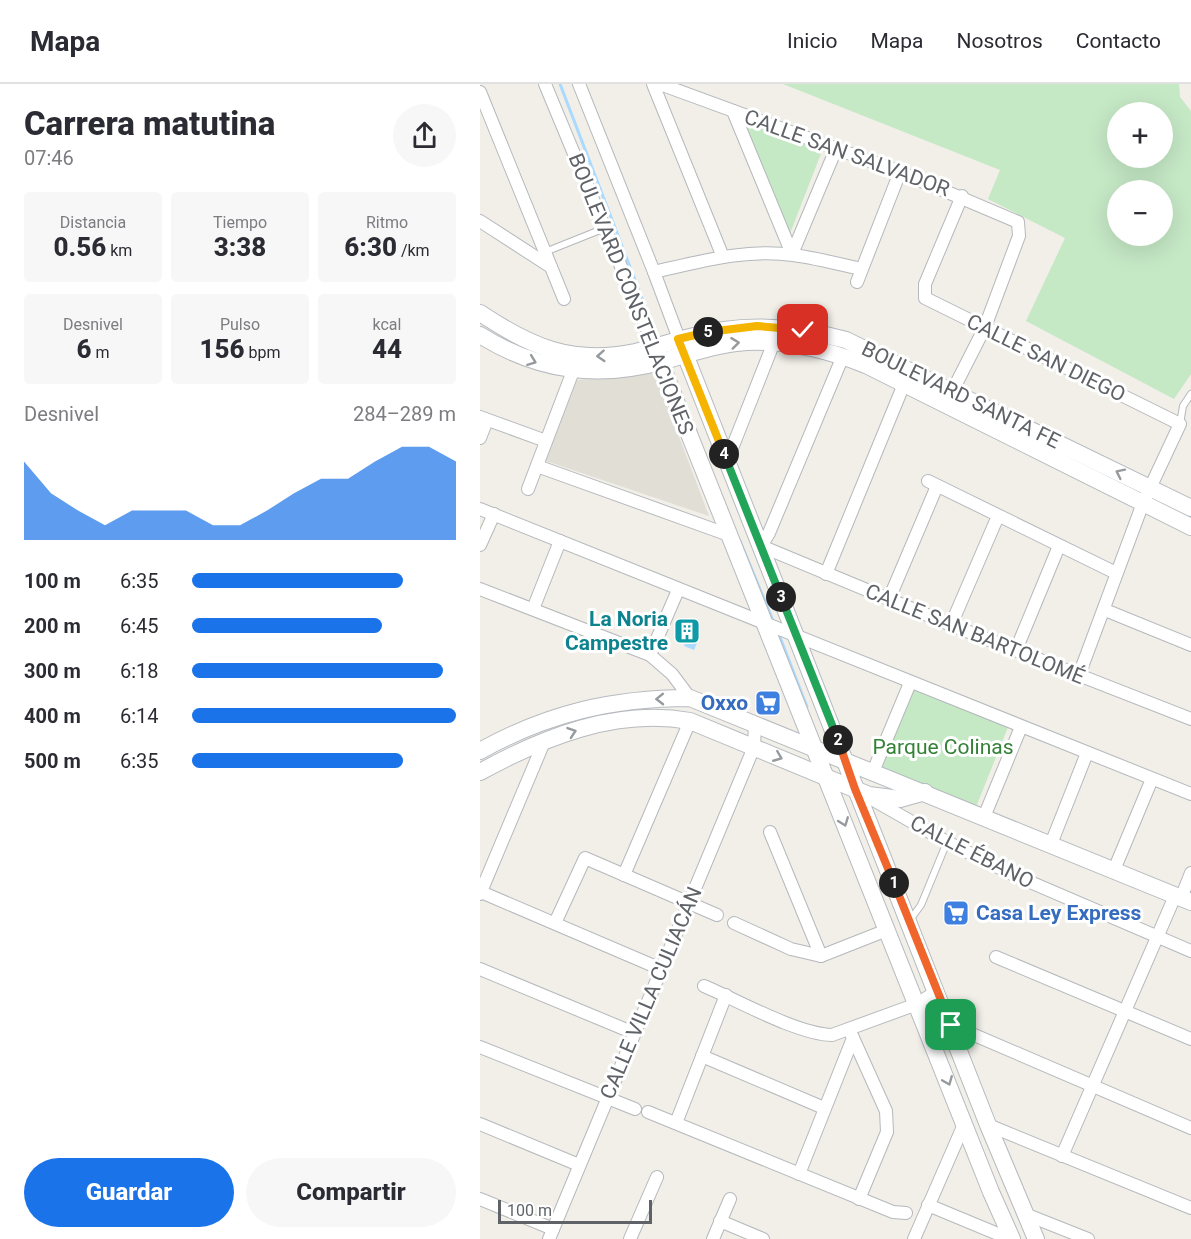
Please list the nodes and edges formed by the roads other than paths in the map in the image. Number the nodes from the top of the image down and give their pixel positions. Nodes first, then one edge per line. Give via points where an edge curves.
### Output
1 (545, 84) edge
2 (579, 84) edge
3 (653, 84) edge
4 (660, 84) edge
5 (480, 92) edge
6 (733, 111) junction
7 (836, 148) junction
8 (900, 172) junction
9 (962, 196) junction
10 (480, 221) edge
11 (605, 228) junction
12 (545, 252) junction
13 (792, 254) junction
14 (723, 257) junction
15 (551, 267) junction
16 (861, 269) junction
17 (654, 272) junction
18 (856, 282) dead end
19 (564, 299) dead end
20 (480, 314) edge
21 (985, 327) junction
22 (480, 334) edge
23 (774, 342) junction
24 (669, 351) junction
25 (843, 356) junction
26 (573, 370) junction
27 (904, 384) junction
28 (953, 390) junction
29 (1191, 394) edge
30 (483, 419) edge
31 (1180, 424) junction
32 (480, 438) edge
33 (546, 441) junction
34 (727, 461) junction
35 (537, 466) junction
36 (528, 489) dead end
37 (1147, 496) junction
38 (480, 508) edge
39 (1191, 508) edge
40 (494, 514) junction
41 (998, 516) junction
42 (1191, 527) edge
43 (729, 535) junction
44 (560, 542) junction
45 (480, 545) edge
46 (761, 546) junction
47 (1059, 546) junction
48 (1116, 573) junction
49 (826, 574) junction
50 (480, 589) edge
51 (678, 590) junction
52 (889, 599) junction
53 (533, 609) junction
54 (1105, 610) junction
55 (951, 625) junction
56 (780, 630) junction
57 (1191, 645) edge
58 (1016, 650) junction
59 (650, 655) junction
60 (1079, 675) junction
61 (910, 683) junction
62 (690, 699) junction
63 (1191, 719) edge
64 (690, 721) junction
65 (755, 724) junction
66 (1021, 727) junction
67 (544, 742) junction
68 (483, 746) edge
69 (754, 747) junction
70 (814, 748) junction
71 (1087, 753) junction
72 (503, 760) junction
73 (847, 764) junction
74 (480, 772) edge
75 (872, 774) junction
76 (827, 778) junction
77 (1152, 779) junction
78 (855, 789) junction
79 (925, 792) junction
80 (1191, 794) edge
81 (984, 817) junction
82 (770, 832) dead end
83 (947, 842) junction
84 (1051, 844) junction
85 (1114, 870) junction
86 (1191, 873) edge
87 (624, 875) junction
88 (481, 893) edge
89 (1182, 899) edge
90 (689, 903) junction
91 (717, 915) dead end
92 (910, 921) junction
93 (555, 923) junction
94 (734, 923) dead end
95 (887, 930) junction
96 (1158, 936) junction
97 (1191, 951) edge
98 (821, 956) junction
99 (996, 957) dead end
100 (480, 969) edge
101 (661, 969) junction
102 (704, 986) dead end
103 (935, 993) junction
104 (726, 995) junction
105 (919, 1003) junction
106 (1125, 1011) junction
107 (951, 1025) junction
108 (634, 1033) junction
109 (851, 1033) junction
110 (1191, 1039) edge
111 (480, 1047) edge
112 (702, 1056) junction
113 (1092, 1086) junction
114 (608, 1098) junction
115 (824, 1108) junction
116 (635, 1109) dead end
117 (648, 1112) dead end
118 (965, 1122) junction
119 (480, 1124) edge
120 (676, 1124) junction
121 (988, 1125) junction
122 (1191, 1128) edge
123 (1062, 1156) junction
124 (579, 1165) junction
125 (799, 1174) junction
126 (657, 1177) dead end
127 (1012, 1185) junction
128 (991, 1192) junction
129 (859, 1198) junction
130 (480, 1199) edge
131 (730, 1199) dead end
132 (928, 1205) junction
133 (1191, 1208) edge
134 (906, 1213) dead end
135 (1025, 1214) junction
136 (720, 1221) junction
137 (551, 1234) edge
138 (630, 1239) edge
139 (713, 1239) edge
140 (763, 1239) edge
141 (914, 1239) edge
142 (1011, 1239) edge
143 (1036, 1239) edge
144 (1088, 1239) edge

1 - 11 street, BOULEVARD CONSTELACIONES
2 - 17 street, BOULEVARD CONSTELACIONES
3 - 14 street
4 - 6 street, CALLE SAN SALVADOR
5 - 12 street
6 - 7 street, CALLE SAN SALVADOR
6 - 13 street
7 - 8 street, CALLE SAN SALVADOR
7 - 13 street
8 - 9 street, CALLE SAN SALVADOR
8 - 16 street
9 - 21 street, CALLE SAN SALVADOR via 1016,220 1019,236
9 - 21 street, CALLE SAN DIEGO via 924,294 930,301
10 - 15 street
11 - 12 lane
11 - 24 street, BOULEVARD CONSTELACIONES
12 - 15 street
13 - 14 street
13 - 16 street
14 - 17 street
15 - 19 street
16 - 18 street
17 - 24 street, BOULEVARD CONSTELACIONES
24 -> 20 street, BOULEVARD SANTA FE via 608,356 567,354 520,339
21 - 28 street
21 - 31 street, CALLE SAN DIEGO
22 -> 26 street, BOULEVARD SANTA FE via 527,359
24 -> 23 street, BOULEVARD SANTA FE
23 - 25 street, BOULEVARD SANTA FE
23 - 34 street
24 - 26 street, BOULEVARD SANTA FE via 622,370
24 - 28 street, BOULEVARD SANTA FE via 721,330 757,326 803,330 859,344
24 - 34 street, BOULEVARD CONSTELACIONES
24 - 43 street, BOULEVARD CONSTELACIONES
25 - 27 street, BOULEVARD SANTA FE
25 - 46 street
26 - 33 street
27 - 37 street, BOULEVARD SANTA FE
27 - 49 street
37 -> 28 street, BOULEVARD SANTA FE
29 - 31 lane via 1183,406
30 - 32 street
30 - 33 street
31 - 37 street
33 - 35 street
34 - 46 street, BOULEVARD CONSTELACIONES
35 - 36 street
35 - 43 street
37 - 39 street, BOULEVARD SANTA FE
37 - 42 street, BOULEVARD SANTA FE
37 - 48 street
38 - 40 street
40 - 44 street
40 - 45 street
41 - 47 street
41 - 52 street via 932,483
41 - 55 street
43 - 56 street, BOULEVARD CONSTELACIONES
44 - 51 street
44 - 53 street
46 - 49 street, CALLE SAN BARTOLOMÉ
46 - 56 street, BOULEVARD CONSTELACIONES
47 - 48 street
47 - 58 street
48 - 54 street
49 - 52 street, CALLE SAN BARTOLOMÉ
50 - 53 street
51 - 56 street
51 - 59 street
52 - 55 street, CALLE SAN BARTOLOMÉ
53 - 59 street
54 - 57 street
54 - 60 street
55 - 58 street, CALLE SAN BARTOLOMÉ
56 - 61 street
56 - 70 street, BOULEVARD CONSTELACIONES
56 - 73 street, BOULEVARD CONSTELACIONES
58 - 60 street, CALLE SAN BARTOLOMÉ
59 - 62 street via 672,674
60 - 63 street, CALLE SAN BARTOLOMÉ
61 - 66 street
61 - 75 street
62 - 65 street
62 -> 68 street via 638,700 579,710
67 -> 64 street via 571,731 624,719
64 - 69 street
64 - 87 street
65 - 69 street
65 - 70 street
66 - 71 street
66 - 81 street
67 - 72 street
67 - 88 street
68 - 72 street
69 -> 76 street
69 - 90 street, CALLE VILLA CULIACÁN
70 - 73 street
70 - 76 street, BOULEVARD CONSTELACIONES
71 - 77 street
71 - 84 street
72 - 74 street
73 - 75 street
73 - 78 street, BOULEVARD CONSTELACIONES
75 - 79 street
76 - 78 street
76 -> 95 street, BOULEVARD CONSTELACIONES
77 - 80 street
77 - 85 street
78 - 79 street via 900,799
78 - 83 street, CALLE ÉBANO
78 - 92 street, BOULEVARD CONSTELACIONES
79 - 81 street
81 - 84 street
82 - 98 street
83 - 92 lane via 924,900
83 - 96 street, CALLE ÉBANO
84 - 85 street
85 - 89 street
86 - 89 street
87 - 90 street
87 - 93 street via 585,858
88 - 93 street
89 - 96 street
90 - 91 street
90 - 101 street, CALLE VILLA CULIACÁN
92 - 103 street, BOULEVARD CONSTELACIONES
93 - 101 street
94 - 98 street via 792,949
95 - 98 street
95 - 105 street, BOULEVARD CONSTELACIONES
96 - 97 street, CALLE ÉBANO
96 - 106 street
99 - 106 street
100 - 108 street
101 - 108 street, CALLE VILLA CULIACÁN
102 - 104 street
103 - 105 street
103 - 107 street, BOULEVARD CONSTELACIONES
104 - 109 street via 817,1033
104 - 112 street
105 - 109 street
105 -> 118 street, BOULEVARD CONSTELACIONES
106 - 110 street
106 - 113 street
107 - 113 street
107 - 121 street, BOULEVARD CONSTELACIONES
108 - 114 street, CALLE VILLA CULIACÁN
109 - 115 street
109 - 129 street via 886,1111 887,1122
111 - 114 street
112 - 115 street
112 - 120 street
113 - 122 street
113 - 123 street
114 - 116 street
114 - 124 street, CALLE VILLA CULIACÁN
115 - 125 street
117 - 120 street
118 - 128 street, BOULEVARD CONSTELACIONES
118 - 132 street
119 - 124 street
120 - 125 street
121 - 123 street
121 - 127 street, BOULEVARD CONSTELACIONES
123 - 133 street
124 - 137 street, CALLE VILLA CULIACÁN
125 - 129 street
126 - 138 street
127 - 128 street
127 - 135 street, BOULEVARD CONSTELACIONES
128 - 142 street, BOULEVARD CONSTELACIONES
129 - 134 street
130 - 137 street
131 - 136 street
132 - 141 street
132 - 142 street
135 - 143 street, BOULEVARD CONSTELACIONES
135 - 144 street
136 - 139 street
136 - 140 street

